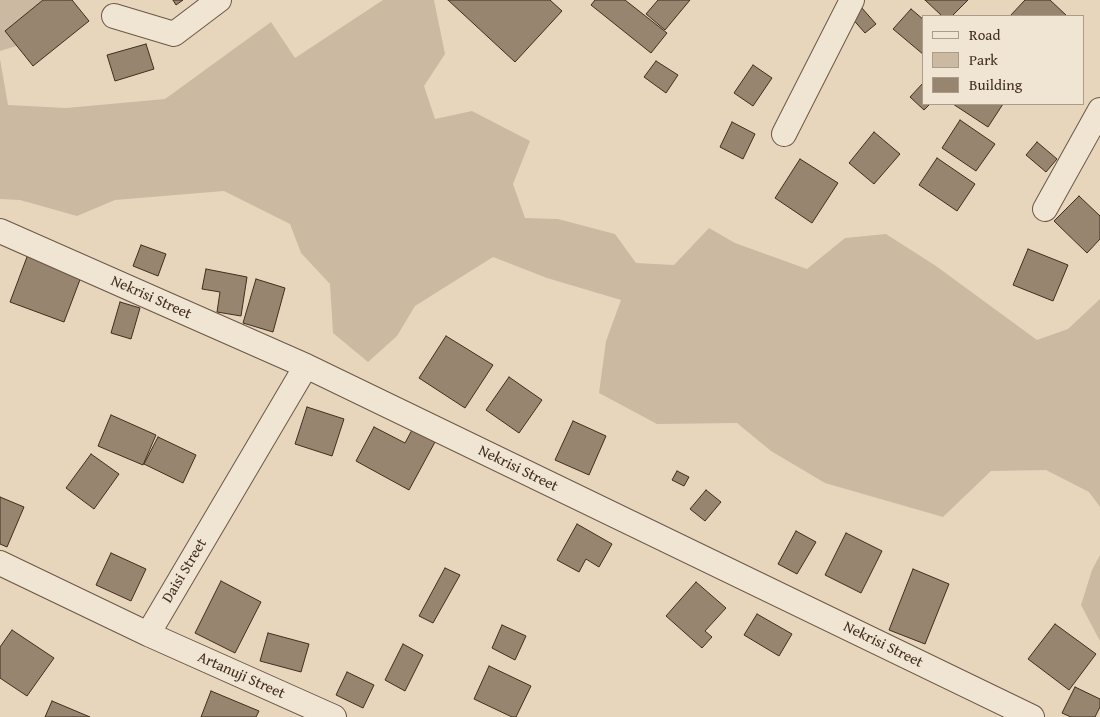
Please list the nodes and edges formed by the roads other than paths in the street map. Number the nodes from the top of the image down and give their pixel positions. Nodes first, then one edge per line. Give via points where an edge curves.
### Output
1 (219, 0) edge
2 (852, 0) edge
3 (114, 16) dead end
4 (1100, 110) edge
5 (784, 134) dead end
6 (1045, 209) dead end
7 (0, 231) edge
8 (306, 366) junction
9 (0, 563) edge
10 (148, 634) junction
11 (334, 717) edge
12 (1032, 717) edge

1 - 3 street via 174,34
2 - 5 street
4 - 6 street
7 - 8 street, Nekrisi Street
8 - 10 street, Daisi Street
8 - 12 street, Nekrisi Street
9 - 10 street
10 - 11 street, Artanuji Street

